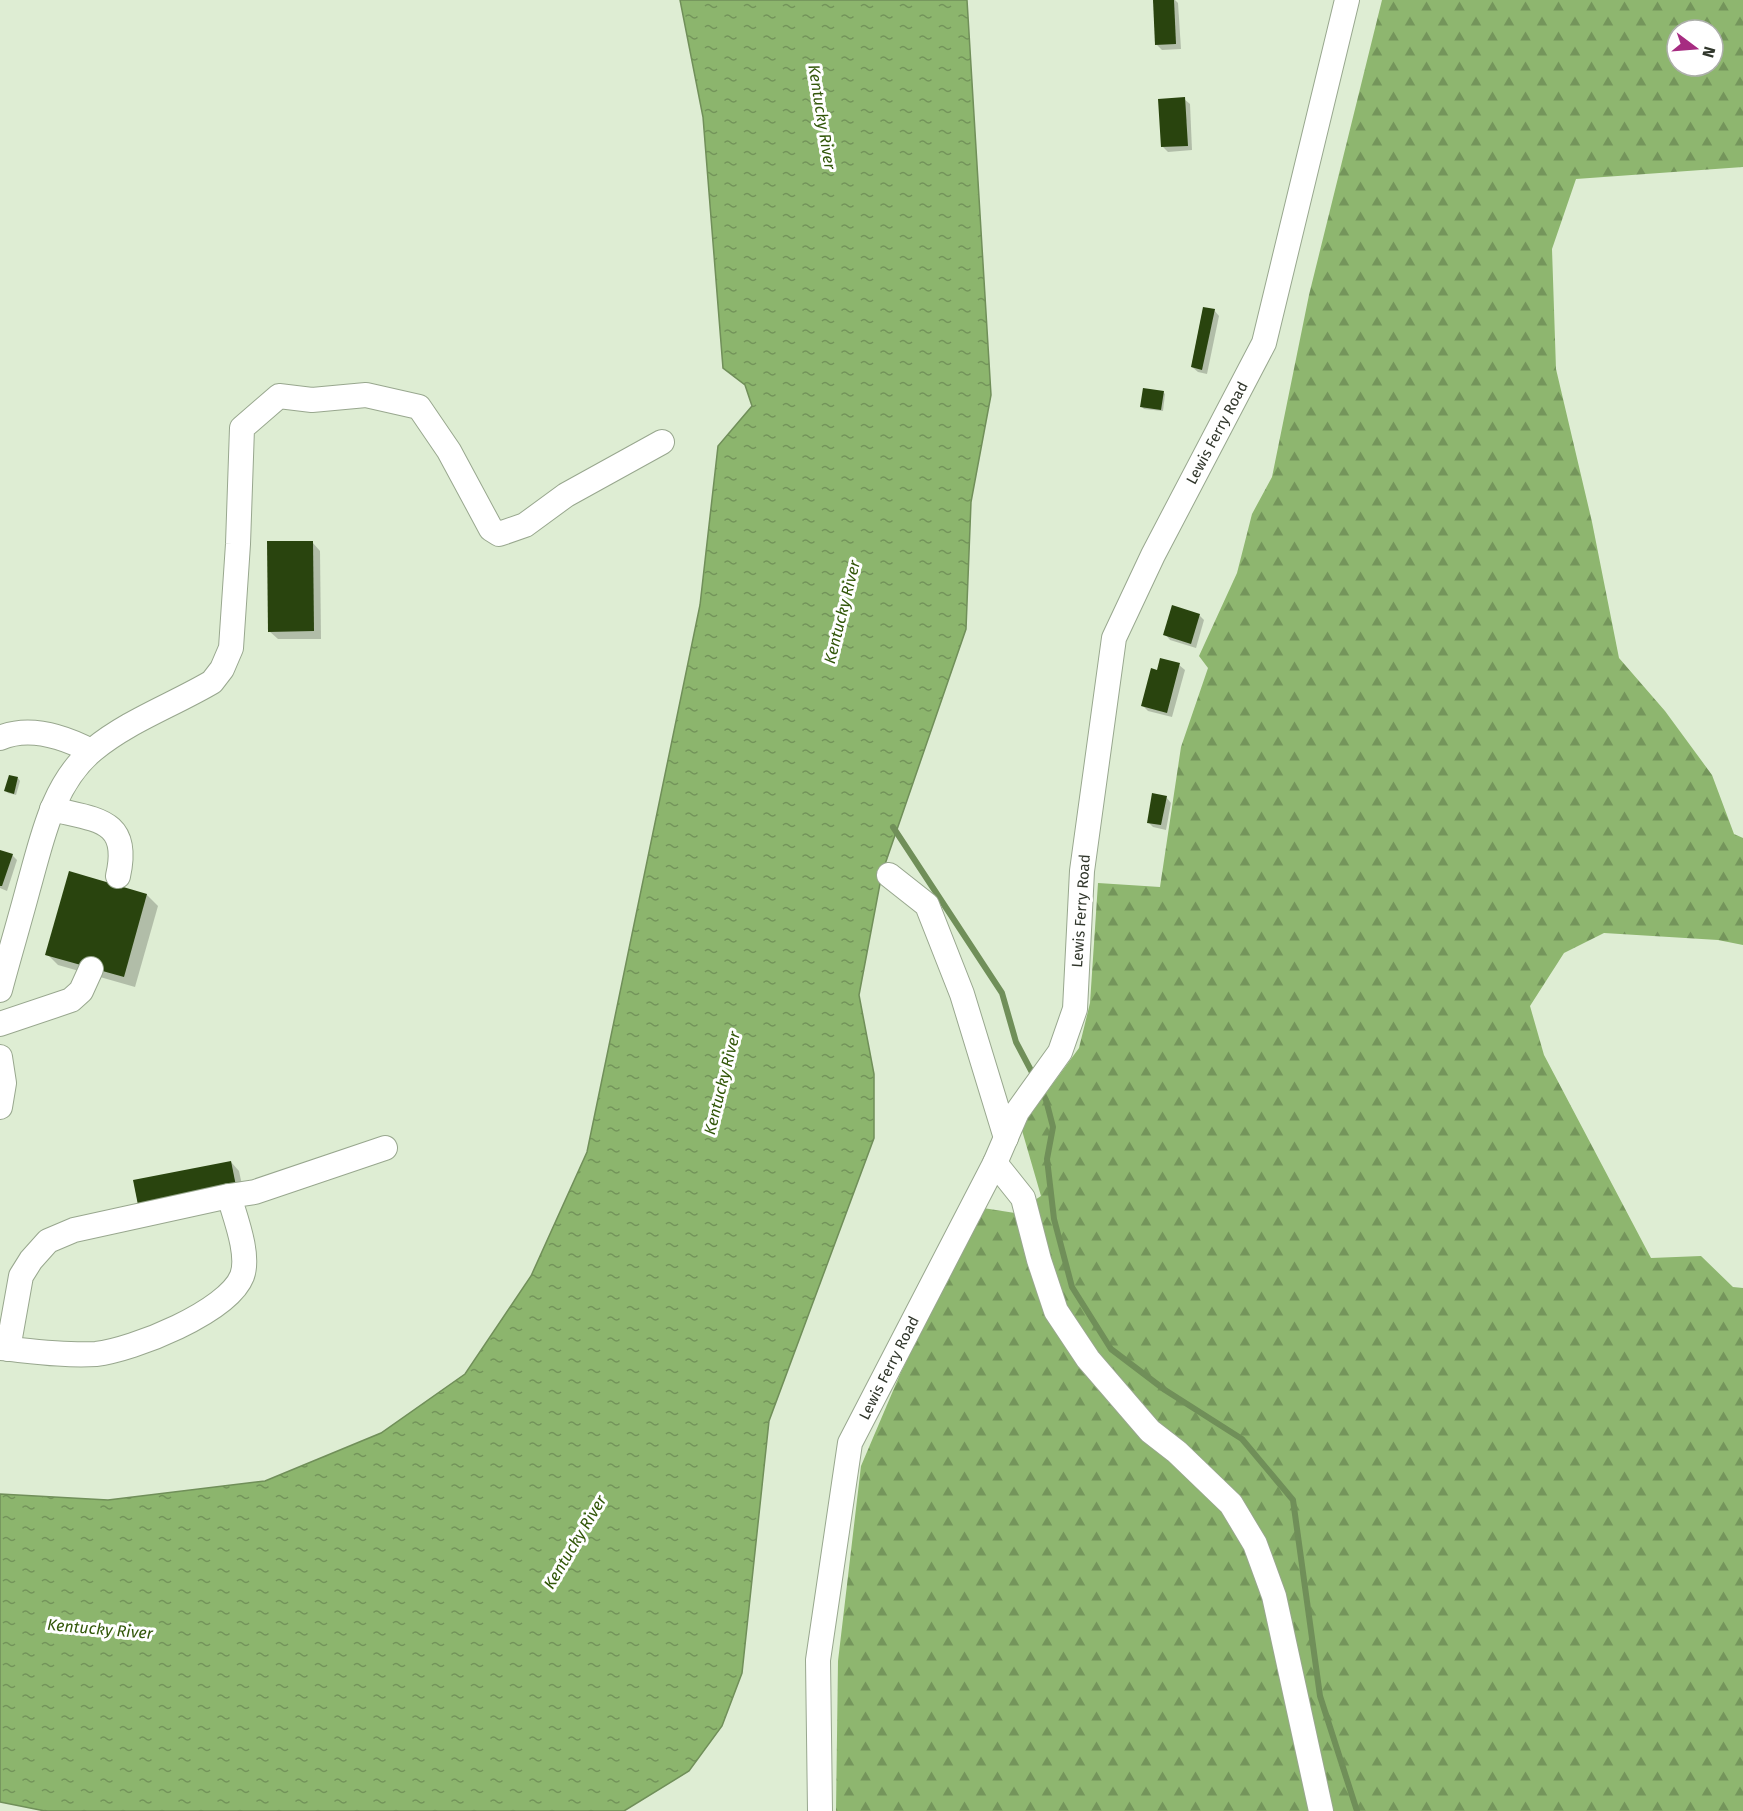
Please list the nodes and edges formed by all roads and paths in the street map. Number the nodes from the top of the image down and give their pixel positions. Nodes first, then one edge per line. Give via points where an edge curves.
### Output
1 (1347, 0) edge
2 (662, 442) dead end
3 (0, 738) edge
4 (92, 751) junction
5 (52, 809) junction
6 (889, 875) dead end
7 (118, 876) dead end
8 (91, 969) dead end
9 (0, 990) edge
10 (0, 1024) edge
11 (0, 1057) edge
12 (0, 1107) edge
13 (1006, 1138) junction
14 (385, 1148) dead end
15 (995, 1162) junction
16 (229, 1196) junction
17 (4, 1349) edge
18 (820, 1811) edge
19 (1321, 1811) edge

1 - 13 street, Lewis Ferry Road via 1264,343 1114,638 1082,871 1075,1009 1060,1052 1017,1112
2 - 4 street via 566,495 525,525 499,534 491,529 449,451 419,407 366,395 312,400 279,396 242,428 231,648 222,669 212,682
3 - 4 street via 34,732 69,740
4 - 5 street via 72,772
5 - 7 street via 94,820 117,834 121,849
5 - 9 street
6 - 13 street via 927,905 962,994
8 - 10 street via 81,991 71,1000
11 - 12 street via 4,1083
13 - 15 street, Lewis Ferry Road
14 - 16 street via 255,1192
15 - 18 street, Lewis Ferry Road via 850,1443 818,1660
15 - 19 street via 1023,1198 1056,1311 1088,1359 1150,1431 1231,1504 1255,1544 1274,1596
16 - 17 street via 74,1230 48,1241 21,1276
16 - 17 street via 244,1254 242,1276 227,1297 140,1344 97,1354

